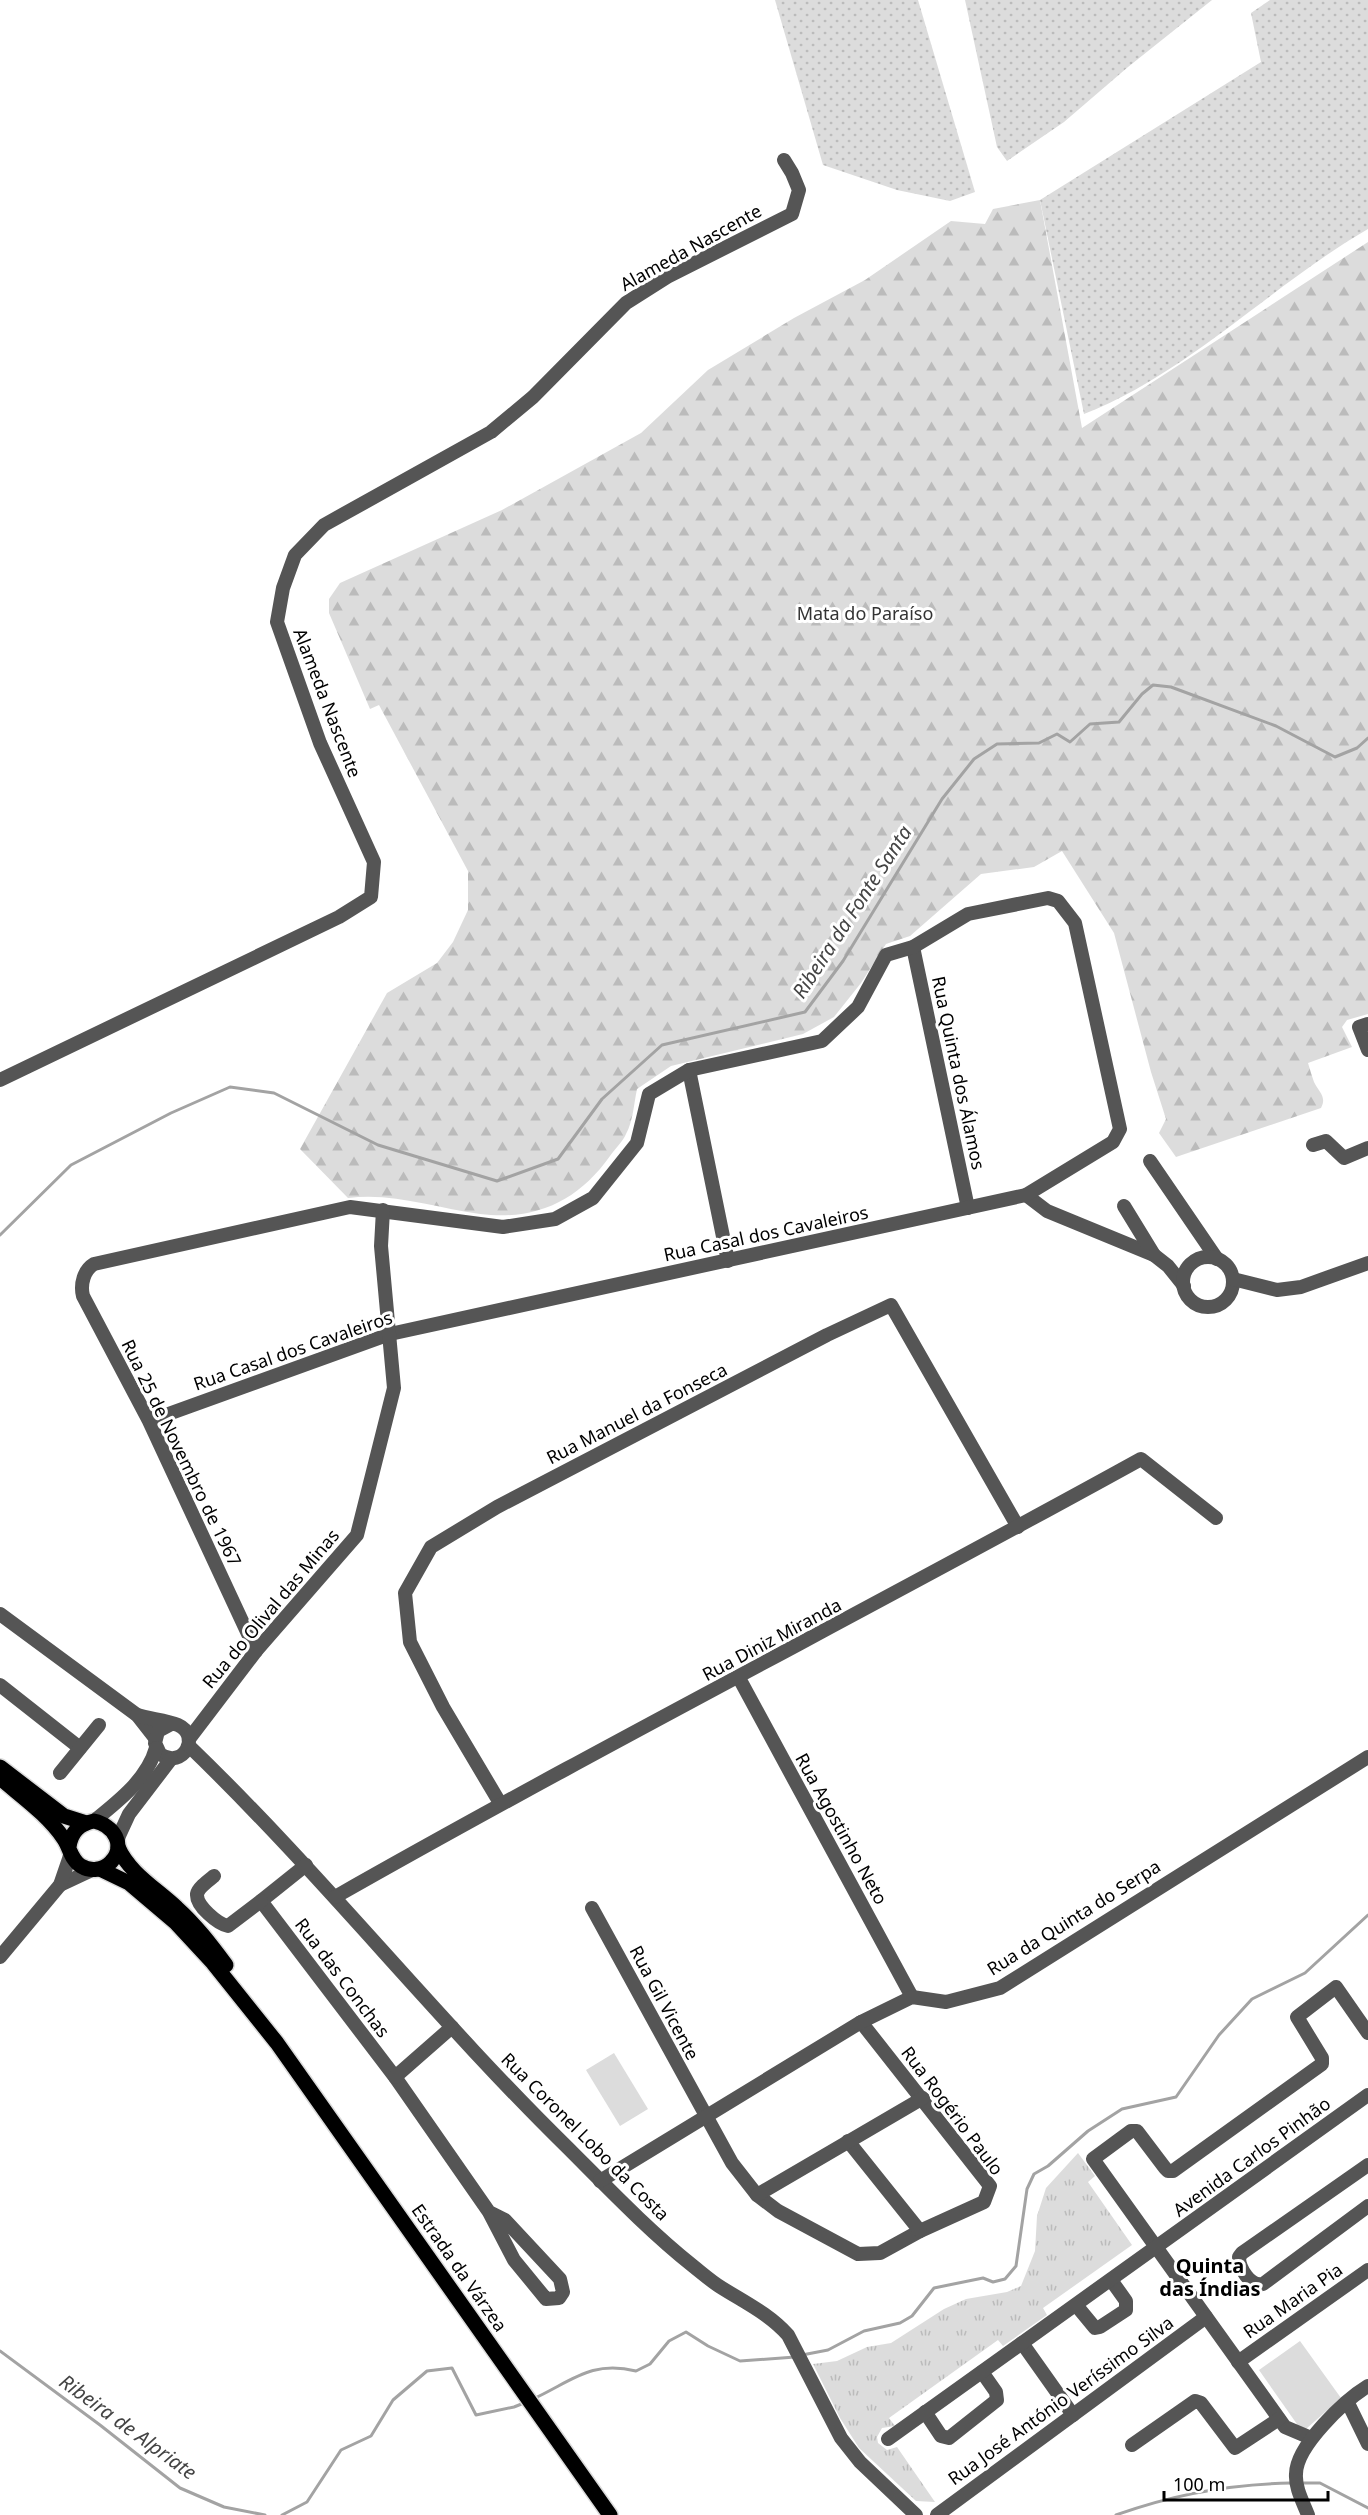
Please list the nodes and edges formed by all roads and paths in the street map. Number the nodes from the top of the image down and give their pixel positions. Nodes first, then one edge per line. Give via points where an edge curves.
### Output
1 (784, 160) dead end
2 (912, 947) junction
3 (1368, 1024) edge
4 (1368, 1050) edge
5 (689, 1070) junction
6 (0, 1080) edge
7 (1313, 1145) dead end
8 (1368, 1148) edge
9 (1150, 1161) dead end
10 (1026, 1195) junction
11 (1124, 1206) dead end
12 (968, 1208) junction
13 (383, 1210) junction
14 (1154, 1255) junction
15 (1218, 1259) junction
16 (728, 1261) junction
17 (1368, 1263) edge
18 (1233, 1279) junction
19 (1184, 1286) junction
20 (390, 1334) junction
21 (149, 1421) junction
22 (1216, 1518) dead end
23 (1018, 1527) junction
24 (0, 1614) edge
25 (256, 1652) junction
26 (739, 1678) junction
27 (0, 1684) edge
28 (208, 1712) junction
29 (137, 1715) junction
30 (174, 1724) junction
31 (99, 1725) dead end
32 (155, 1743) junction
33 (189, 1743) junction
34 (80, 1749) junction
35 (1368, 1757) edge
36 (175, 1758) junction
37 (0, 1767) edge
38 (60, 1773) dead end
39 (0, 1778) edge
40 (223, 1779) junction
41 (500, 1803) junction
42 (90, 1822) junction
43 (117, 1843) junction
44 (70, 1850) junction
45 (306, 1865) junction
46 (96, 1869) junction
47 (214, 1876) dead end
48 (60, 1885) junction
49 (335, 1897) junction
50 (261, 1901) junction
51 (592, 1908) dead end
52 (0, 1957) edge
53 (912, 1997) junction
54 (861, 2022) junction
55 (452, 2027) junction
56 (1368, 2033) edge
57 (277, 2043) junction
58 (394, 2077) junction
59 (1368, 2095) edge
60 (923, 2098) junction
61 (704, 2116) junction
62 (848, 2141) junction
63 (1368, 2165) edge
64 (600, 2181) junction
65 (757, 2195) junction
66 (1368, 2206) edge
67 (489, 2212) junction
68 (920, 2231) junction
69 (1156, 2247) junction
70 (1368, 2270) edge
71 (1111, 2280) junction
72 (1076, 2305) junction
73 (1206, 2317) junction
74 (1022, 2343) junction
75 (1238, 2362) junction
76 (982, 2372) junction
77 (1368, 2386) edge
78 (1348, 2403) junction
79 (925, 2412) junction
80 (1073, 2415) junction
81 (1279, 2419) junction
82 (1311, 2438) junction
83 (888, 2439) dead end
84 (1368, 2444) edge
85 (1132, 2445) dead end
86 (610, 2515) edge
87 (916, 2515) edge
88 (938, 2515) edge
89 (1308, 2515) edge

1 - 6 street, Alameda Nascente via 799,190 792,214 626,303 532,397 491,432 324,525 295,555 283,588 277,622 320,743 374,862 371,897 339,917
2 - 5 street via 886,955 858,1007 822,1041
2 - 10 street, Rua Casal dos Cavaleiros via 968,914 1048,898 1056,900 1077,926 1119,1134 1113,1142
2 - 12 street, Rua Quinta dos Álamos
3 - 4 street via 1359,1027
5 - 13 street via 649,1094 637,1143 593,1198 555,1219 503,1227
5 - 16 street
7 - 8 street via 1326,1141 1344,1158
9 - 15 street
10 - 12 street, Rua Casal dos Cavaleiros
10 - 14 street via 1047,1211
11 - 14 street
12 - 16 street, Rua Casal dos Cavaleiros
13 - 20 street, Rua do Olival das Minas via 381,1246
13 - 21 street, Rua 25 de Novembro de 1967 via 332,1210 94,1264 87,1270 83,1296
14 - 19 street
15 - 18 street
15 - 19 street via 1195,1261 1186,1272
16 - 20 street, Rua Casal dos Cavaleiros
17 - 18 street via 1302,1287 1277,1290
18 - 19 street via 1229,1295 1216,1306 1192,1301
20 - 21 street, Rua Casal dos Cavaleiros
20 - 25 street, Rua do Olival das Minas via 394,1388 357,1535
21 - 25 street, Rua 25 de Novembro de 1967
22 - 23 street, Rua Diniz Miranda via 1141,1459
23 - 26 street, Rua Diniz Miranda
23 - 41 street, Rua Manuel da Fonseca via 891,1305 496,1507 431,1547 405,1593 410,1642
24 - 29 street
25 - 28 street, Rua do Olival das Minas
26 - 41 street, Rua Diniz Miranda
26 - 53 street, Rua Agostinho Neto
27 - 34 street
28 - 30 street, Rua do Olival das Minas
28 - 33 street, Rua do Olival das Minas
29 - 30 street
29 - 32 street
30 - 32 street via 164,1726
30 - 33 street via 185,1730
31 - 34 street
32 - 36 street via 165,1757
32 - 42 street via 153,1759 139,1781
33 - 36 street
33 - 40 street, Rua Coronel Lobo da Costa
34 - 38 street
35 - 53 street, Rua da Quinta do Serpa via 1000,1988 946,2002
36 - 40 street, Rua Coronel Lobo da Costa
36 - 43 street via 124,1822
37 - 42 main road, Estrada da Várzea via 64,1816
39 - 44 main road, Estrada da Várzea via 54,1825
40 - 45 street, Rua Coronel Lobo da Costa
41 - 49 street, Rua Diniz Miranda
42 - 43 main road, Estrada da Várzea via 109,1827
42 - 44 main road via 73,1833
43 - 46 main road via 112,1861
43 - 57 main road, Estrada da Várzea via 127,1863 209,1941 252,2000
44 - 46 main road, Estrada da Várzea via 77,1863
44 - 48 street
45 - 49 street, Rua Coronel Lobo da Costa
45 - 50 street
46 - 48 street
46 - 57 main road, Estrada da Várzea via 129,1883 175,1922
47 - 50 street via 197,1896 220,1925 228,1926
48 - 52 street
49 - 55 street, Rua Coronel Lobo da Costa
50 - 58 street, Rua das Conchas
51 - 61 street, Rua Gil Vicente
53 - 54 street
54 - 60 street, Rua Rogério Paulo
54 - 61 street
55 - 58 street
55 - 64 street, Rua Coronel Lobo da Costa
56 - 69 street via 1336,1987 1297,2018 1322,2064 1173,2171 1165,2168 1137,2131 1131,2131 1093,2159
57 - 86 main road, Estrada da Várzea
58 - 67 street, Rua das Conchas
59 - 69 street, Avenida Carlos Pinhão
60 - 62 street
60 - 68 street, Rua Rogério Paulo via 990,2186 984,2202
61 - 64 street
61 - 65 street, Rua Rogério Paulo
62 - 65 street
62 - 68 street
63 - 66 street via 1242,2253 1240,2264 1252,2283 1263,2284
64 - 87 street, Rua Coronel Lobo da Costa via 682,2258 720,2288 764,2313 788,2335 841,2438 860,2462
65 - 68 street, Rua Rogério Paulo via 778,2211 858,2254 880,2253
67 - 67 street, Rua das Conchas via 514,2260 546,2299 559,2298 563,2292 560,2279 505,2220
69 - 71 street, Avenida Carlos Pinhão
69 - 73 street
70 - 75 street, Rua Maria Pia
71 - 72 street, Avenida Carlos Pinhão
71 - 72 street via 1126,2301 1126,2310 1095,2328
72 - 74 street, Avenida Carlos Pinhão
73 - 75 street
73 - 80 street, Rua José António Veríssimo Silva
74 - 76 street, Avenida Carlos Pinhão
74 - 80 street
75 - 81 street
76 - 79 street, Avenida Carlos Pinhão
76 - 79 street via 997,2400 949,2438 941,2436
77 - 78 street
78 - 82 street
78 - 84 street
79 - 83 street, Avenida Carlos Pinhão
80 - 88 street, Rua José António Veríssimo Silva
81 - 82 street via 1288,2430
81 - 85 street via 1235,2448 1195,2401
82 - 89 street via 1299,2456 1296,2474

